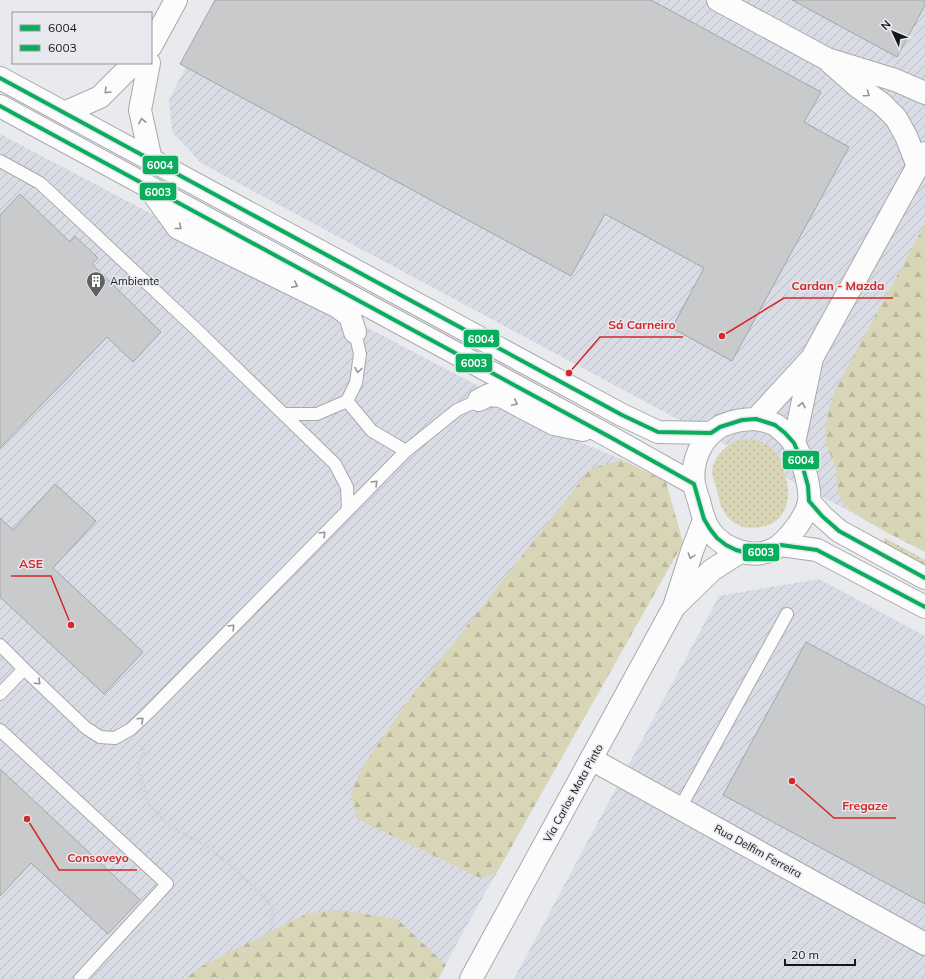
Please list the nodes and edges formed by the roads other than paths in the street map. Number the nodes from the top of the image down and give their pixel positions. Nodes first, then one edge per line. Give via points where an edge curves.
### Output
1 (176, 0) edge
2 (718, 0) edge
3 (152, 49) edge
4 (827, 59) junction
5 (133, 64) edge
6 (149, 64) edge
7 (0, 78) edge
8 (925, 93) edge
9 (0, 106) edge
10 (64, 113) junction
11 (151, 160) junction
12 (922, 160) edge
13 (0, 161) edge
14 (6, 168) edge
15 (147, 185) junction
16 (355, 332) joint
17 (812, 358) junction
18 (479, 400) joint
19 (346, 401) junction
20 (284, 414) junction
21 (756, 419) junction
22 (711, 433) junction
23 (610, 436) junction
24 (794, 443) junction
25 (406, 452) junction
26 (694, 484) junction
27 (809, 501) junction
28 (348, 510) junction
29 (704, 520) junction
30 (780, 544) junction
31 (740, 552) junction
32 (925, 578) edge
33 (674, 607) junction
34 (925, 607) edge
35 (787, 614) dead end
36 (0, 645) edge
37 (24, 669) junction
38 (0, 694) edge
39 (0, 730) edge
40 (591, 759) junction
41 (680, 808) junction
42 (925, 944) edge
43 (80, 979) edge
44 (471, 979) edge

1 - 3 main road
2 - 4 main road
4 - 8 main road via 895,80
4 -> 12 main road via 896,118
5 -> 10 main road via 100,97
11 -> 6 main road via 140,110
7 - 10 main road
9 - 15 main road
10 - 11 main road
11 - 22 main road via 622,416 658,432
12 - 17 main road
13 - 14 lane
14 - 20 lane via 40,183
15 -> 16 main road via 178,228 338,307 350,316
15 - 23 main road
16 -> 19 lane via 360,354 356,383
17 - 21 main road
24 -> 17 main road
18 -> 23 main road via 489,396 502,396 554,424
18 - 25 lane via 457,410
19 - 20 lane via 317,414
19 - 25 lane via 372,431
20 - 28 lane via 335,464 347,487
21 - 22 main road via 730,422
21 - 24 main road via 775,424
22 - 26 main road via 695,459
23 - 26 main road
24 - 27 main road via 808,486
28 -> 25 lane
26 - 29 main road
27 - 30 main road via 801,521
27 - 32 main road via 839,532
37 -> 28 lane via 86,728 100,737 115,738 131,729 150,711
29 - 31 main road via 720,542
29 -> 33 main road, Via Carlos Mota Pinto
30 - 31 main road via 773,550 751,554
30 - 34 main road via 817,550
31 - 33 main road, Via Carlos Mota Pinto via 712,570
33 - 40 main road, Via Carlos Mota Pinto
35 - 41 lane
36 - 37 lane
37 - 38 lane
39 - 43 lane via 167,884
40 - 41 main road, Rua Delfim Ferreira
40 - 44 main road, Via Carlos Mota Pinto
41 - 42 main road, Rua Delfim Ferreira

